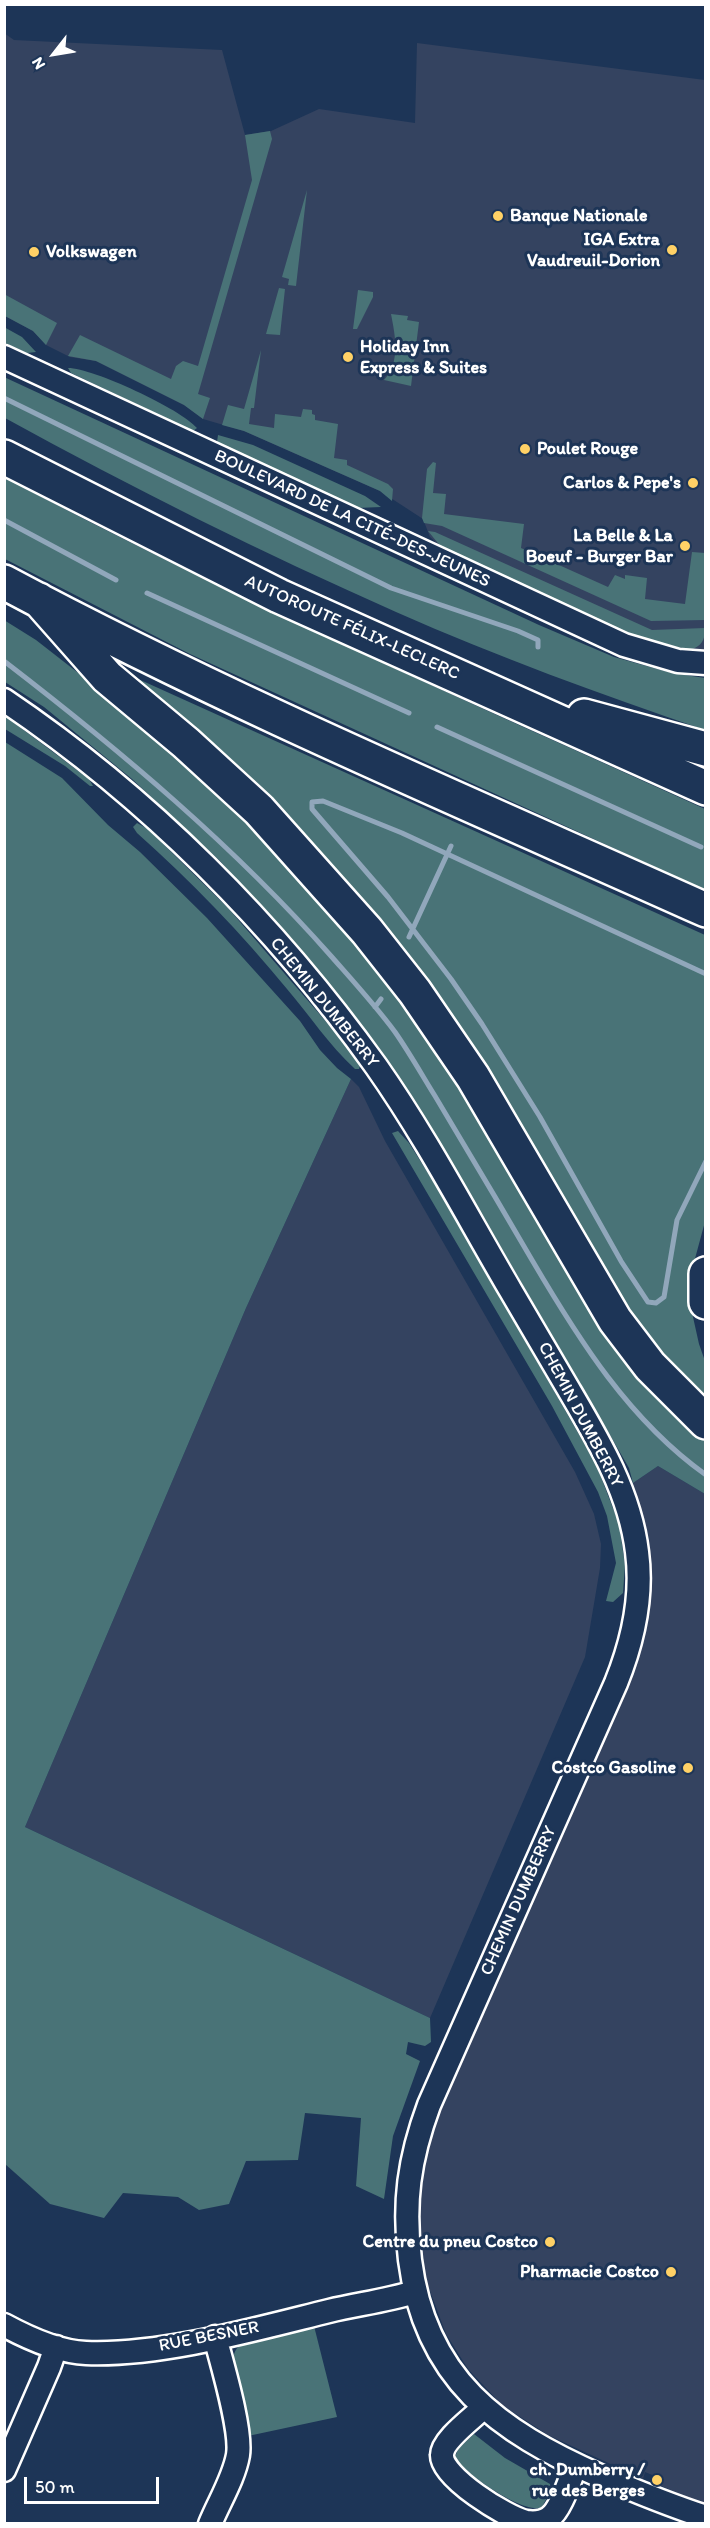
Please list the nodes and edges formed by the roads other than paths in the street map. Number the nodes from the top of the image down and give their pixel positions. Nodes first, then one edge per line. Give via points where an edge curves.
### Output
1 (4, 357) edge
2 (4, 457) edge
3 (4, 582) edge
4 (39, 600) junction
5 (705, 663) edge
6 (498, 694) junction
7 (4, 700) edge
8 (705, 749) edge
9 (705, 788) edge
10 (705, 910) edge
11 (705, 1274) edge
12 (705, 1302) edge
13 (705, 1422) edge
14 (414, 2292) junction
15 (4, 2325) edge
16 (215, 2337) junction
17 (56, 2347) junction
18 (484, 2407) junction
19 (576, 2465) junction
20 (4, 2470) edge
21 (666, 2514) edge
22 (695, 2518) edge
23 (210, 2523) edge

1 - 5 street, BOULEVARD DE LA CITÉ-DES-JEUNES via 624,645 678,661
2 - 6 highway, AUTOROUTE FÉLIX-LECLERC via 239,576
3 - 4 highway
4 - 10 highway via 217,690
4 - 13 highway via 107,677 259,810 379,945 473,1077 615,1320 650,1366
6 - 8 highway
6 - 9 highway, AUTOROUTE FÉLIX-LECLERC
7 - 14 street, CHEMIN DUMBERRY via 96,768 172,833 271,937 356,1040 414,1126 585,1418 611,1468 631,1521 639,1585 635,1623 623,1665 433,2096 416,2144 406,2206
11 - 12 highway
14 - 16 street, RUE BESNER
14 - 18 street, CHEMIN DUMBERRY via 436,2347 464,2387
15 - 17 street, RUE BESNER
16 - 17 street, RUE BESNER via 124,2352 86,2353
16 - 23 street via 238,2451
17 - 20 street
18 - 19 street, CHEMIN DUMBERRY via 526,2440
18 - 19 street via 447,2443 442,2454 450,2473 483,2499 521,2520 540,2522 555,2513
19 - 21 street, CHEMIN DUMBERRY
21 - 22 street, CHEMIN DUMBERRY

